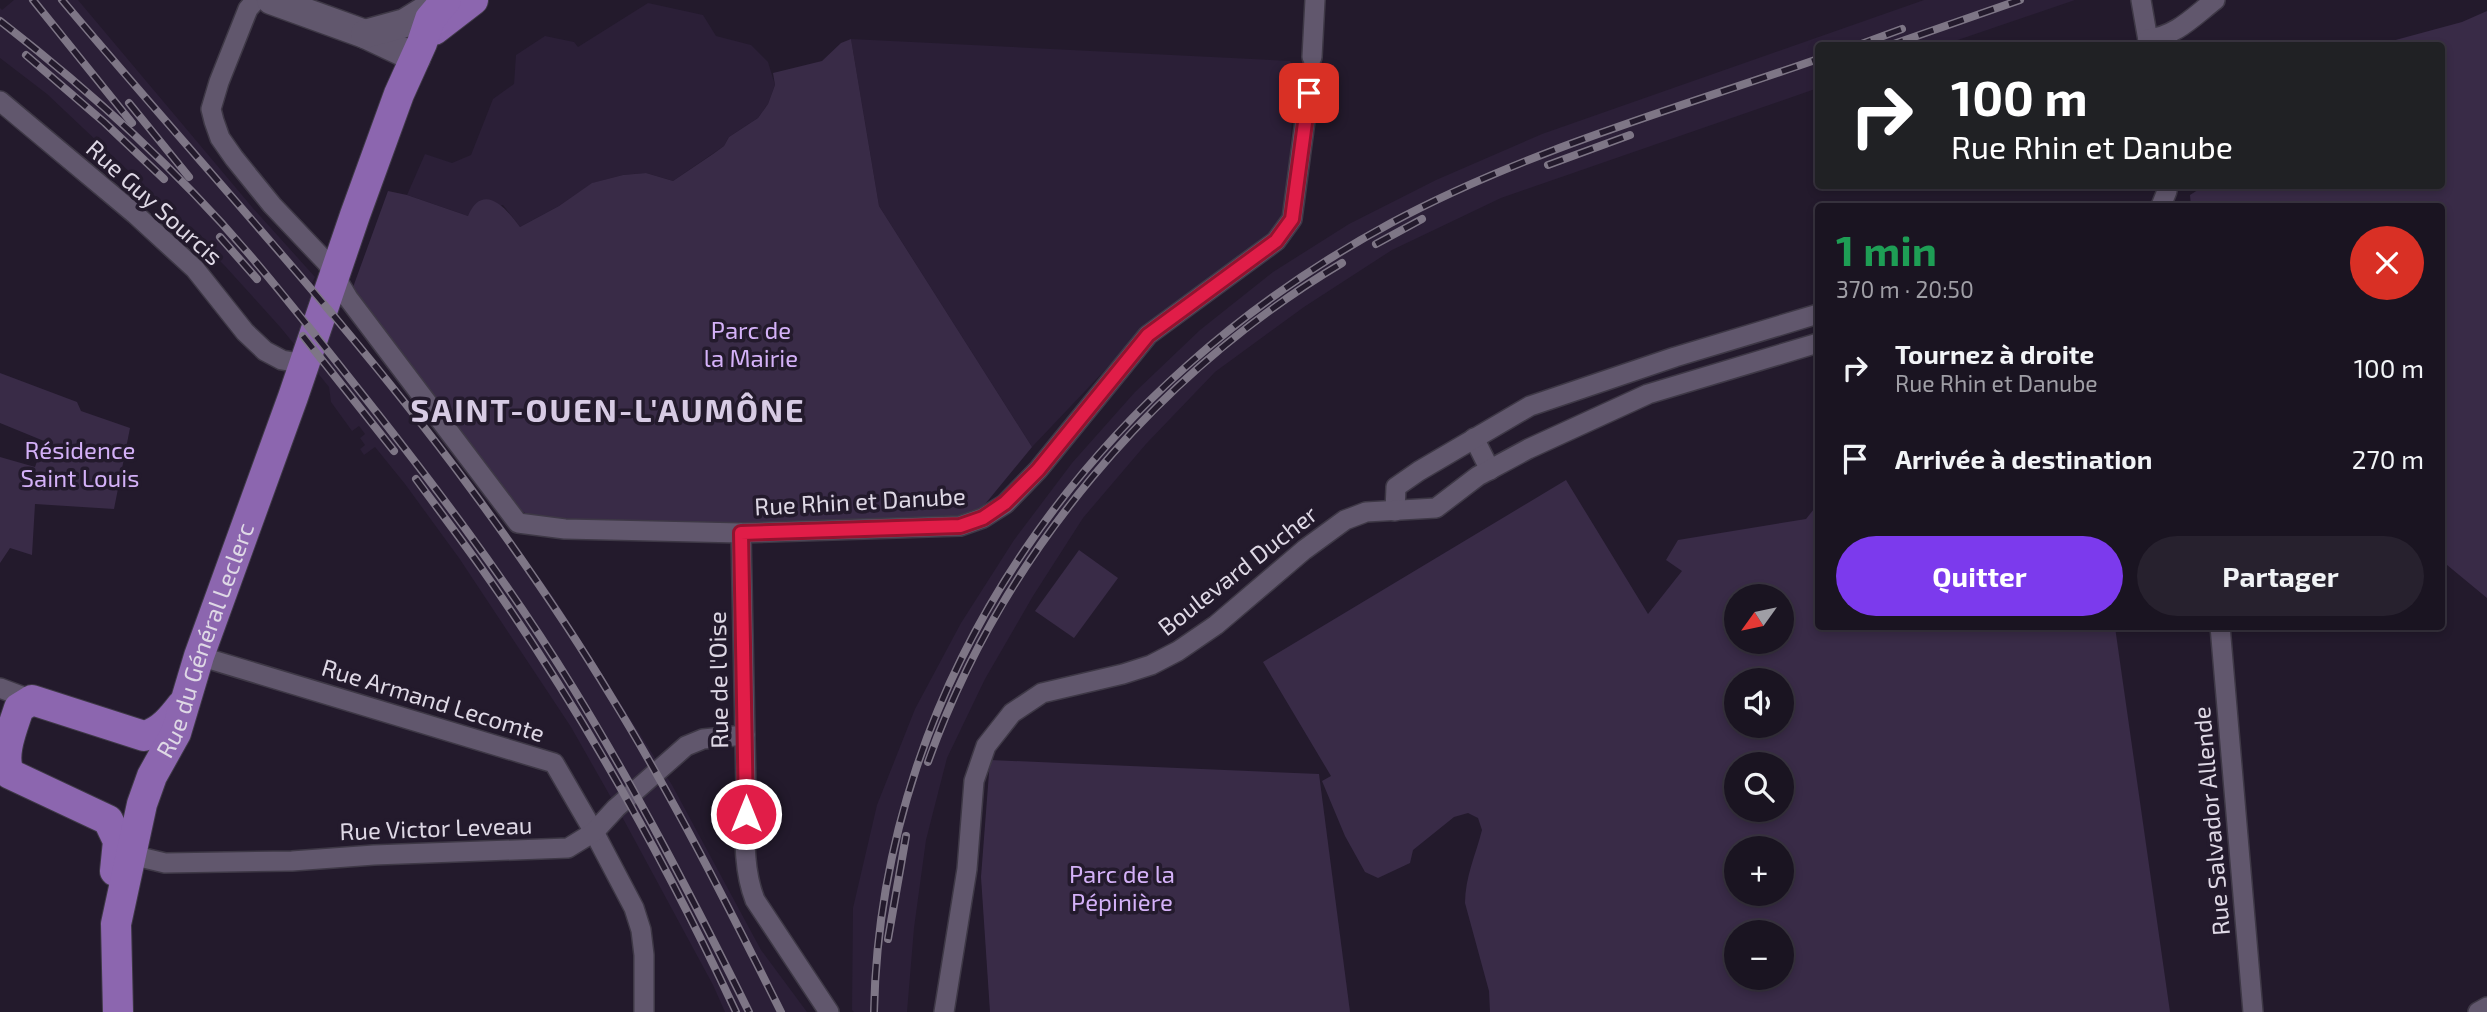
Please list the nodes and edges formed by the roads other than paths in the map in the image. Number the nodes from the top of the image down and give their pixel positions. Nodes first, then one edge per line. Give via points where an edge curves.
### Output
1 (256, 0) edge
2 (271, 0) edge
3 (444, 0) edge
4 (473, 0) edge
5 (1315, 0) edge
6 (2141, 0) edge
7 (2215, 0) edge
8 (365, 34) junction
9 (2148, 42) edge
10 (419, 50) junction
11 (0, 101) edge
12 (335, 275) junction
13 (1815, 315) edge
14 (1815, 343) edge
15 (305, 364) junction
16 (1474, 438) junction
17 (1490, 470) junction
18 (1395, 512) junction
19 (741, 533) junction
20 (2220, 630) edge
21 (199, 656) junction
22 (0, 688) edge
23 (32, 700) junction
24 (183, 705) junction
25 (141, 736) junction
26 (745, 736) junction
27 (5, 772) edge
28 (152, 776) junction
29 (142, 804) junction
30 (108, 820) junction
31 (594, 832) junction
32 (132, 850) junction
33 (116, 924) junction
34 (2487, 1007) edge
35 (118, 1012) edge
36 (644, 1012) edge
37 (829, 1012) edge
38 (944, 1012) edge
39 (2253, 1012) edge
40 (2478, 1012) edge

1 - 12 street via 248,9 219,82 211,109 214,121 225,146 253,183
2 - 8 street
3 - 8 street via 405,23
3 - 10 main road, Rue du Général Leclerc via 430,19
4 - 10 main road via 441,23
5 - 19 street, Rue Rhin et Danube via 1292,219 1276,241 1148,335 1038,470 1005,503 960,526
6 - 9 street
7 - 9 street via 2177,30
8 - 10 street
10 - 12 main road, Rue du Général Leclerc via 379,145
11 - 15 street, Rue Guy Sourcis via 195,269 265,351
12 - 15 main road, Rue du Général Leclerc
12 - 19 street, Rue Rhin et Danube via 518,523 565,529
13 - 16 street via 1530,406
14 - 17 street, Boulevard Ducher via 1648,394
15 - 21 main road, Rue du Général Leclerc
16 - 17 street
16 - 18 street via 1396,486
17 - 18 street, Boulevard Ducher via 1436,508
18 - 38 street, Boulevard Ducher via 1366,512 1345,520 1178,651 1101,681 1042,693 1012,713 986,746 974,781 967,869
19 - 26 street, Rue de l'Oise
20 - 39 street, Rue Salvador Allende
21 - 24 main road, Rue du Général Leclerc
21 - 31 street, Rue Armand Lecomte via 554,762
22 - 23 street
23 - 25 main road
23 - 27 main road via 19,708
24 - 25 main road via 162,727
24 - 28 main road, Rue du Général Leclerc via 176,733
25 - 28 main road via 150,753
26 - 31 street, Rue Victor Leveau via 703,739 686,746
26 - 37 street, Rue de l'Oise via 748,881 755,900
27 - 30 main road
28 - 29 main road, Rue du Général Leclerc
29 - 30 main road via 125,817
29 - 32 main road, Rue du Général Leclerc
30 - 32 street via 121,828
30 - 33 main road via 118,847 113,890
31 - 32 street, Rue Victor Leveau via 568,848 292,860 165,863
31 - 36 street, Rue Armand Lecomte via 641,930
32 - 33 main road, Rue du Général Leclerc
33 - 35 main road, Rue du Général Leclerc
34 - 40 street

